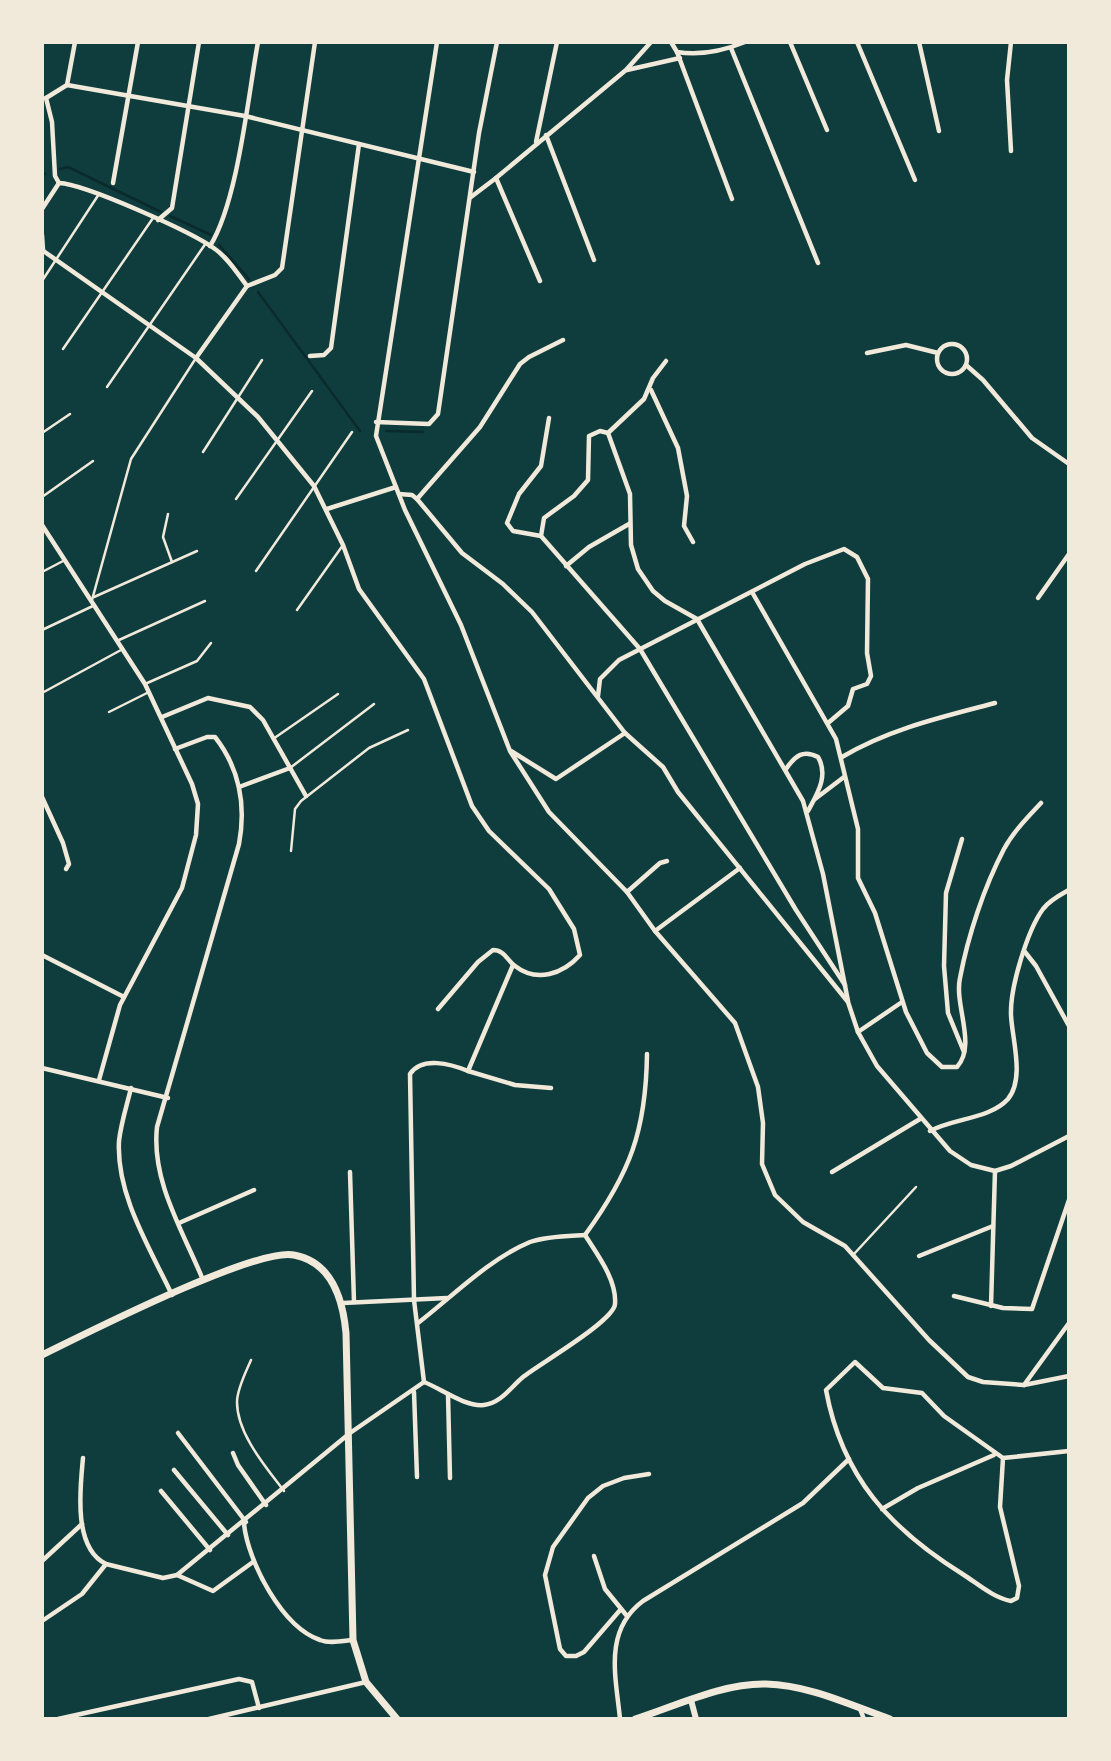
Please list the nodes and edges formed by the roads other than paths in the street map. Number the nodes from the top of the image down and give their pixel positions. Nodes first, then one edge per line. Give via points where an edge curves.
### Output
1 (75, 42) edge
2 (138, 42) edge
3 (199, 42) edge
4 (258, 42) edge
5 (315, 42) edge
6 (437, 42) edge
7 (497, 42) edge
8 (651, 42) edge
9 (671, 42) edge
10 (745, 42) edge
11 (790, 42) edge
12 (857, 42) edge
13 (919, 42) edge
14 (1011, 42) edge
15 (557, 43) edge
16 (730, 48) junction
17 (677, 52) junction
18 (680, 58) junction
19 (626, 70) junction
20 (67, 85) junction
21 (44, 96) edge
22 (127, 98) junction
23 (187, 108) junction
24 (245, 116) junction
25 (303, 130) junction
26 (827, 130) dead end
27 (939, 131) dead end
28 (546, 135) junction
29 (536, 143) junction
30 (359, 144) junction
31 (1011, 151) dead end
32 (416, 158) junction
33 (474, 172) junction
34 (496, 178) junction
35 (915, 180) dead end
36 (59, 183) junction
37 (113, 183) dead end
38 (99, 194) junction
39 (470, 198) junction
40 (732, 199) dead end
41 (42, 209) edge
42 (155, 219) junction
43 (42, 235) edge
44 (208, 244) junction
45 (43, 250) edge
46 (57, 260) junction
47 (594, 260) dead end
48 (818, 263) dead end
49 (42, 281) edge
50 (540, 281) dead end
51 (247, 286) junction
52 (103, 291) junction
53 (149, 325) junction
54 (563, 340) dead end
55 (63, 349) dead end
56 (867, 353) dead end
57 (938, 353) junction
58 (310, 356) dead end
59 (196, 358) junction
60 (262, 360) dead end
61 (666, 361) dead end
62 (966, 365) junction
63 (107, 387) dead end
64 (651, 390) junction
65 (312, 391) dead end
66 (238, 397) junction
67 (71, 414) dead end
68 (549, 418) dead end
69 (376, 422) junction
70 (352, 432) dead end
71 (42, 433) edge
72 (608, 433) junction
73 (277, 439) junction
74 (203, 453) dead end
75 (93, 461) dead end
76 (1069, 464) edge
77 (314, 486) junction
78 (396, 487) junction
79 (399, 494) junction
80 (42, 497) edge
81 (236, 499) dead end
82 (417, 499) junction
83 (327, 509) junction
84 (168, 514) dead end
85 (630, 524) junction
86 (42, 525) edge
87 (541, 536) junction
88 (693, 542) dead end
89 (343, 545) junction
90 (197, 551) dead end
91 (1069, 554) edge
92 (65, 560) junction
93 (172, 562) junction
94 (566, 566) junction
95 (256, 571) dead end
96 (42, 572) edge
97 (752, 593) junction
98 (1038, 598) dead end
99 (94, 601) junction
100 (205, 601) dead end
101 (297, 610) dead end
102 (697, 619) junction
103 (42, 630) edge
104 (119, 640) junction
105 (211, 643) dead end
106 (124, 649) junction
107 (640, 649) junction
108 (145, 684) junction
109 (149, 692) junction
110 (42, 693) edge
111 (338, 694) dead end
112 (597, 697) junction
113 (995, 703) dead end
114 (374, 704) dead end
115 (109, 712) dead end
116 (162, 717) junction
117 (828, 723) junction
118 (408, 730) dead end
119 (625, 733) junction
120 (273, 739) junction
121 (175, 749) junction
122 (510, 751) junction
123 (842, 757) junction
124 (290, 768) junction
125 (786, 769) junction
126 (845, 777) junction
127 (239, 787) junction
128 (306, 796) junction
129 (42, 797) edge
130 (815, 799) junction
131 (1041, 803) dead end
132 (807, 812) junction
133 (962, 839) dead end
134 (291, 851) dead end
135 (667, 861) dead end
136 (740, 868) junction
137 (66, 869) dead end
138 (627, 892) junction
139 (1068, 892) edge
140 (655, 931) junction
141 (1025, 952) junction
142 (42, 955) edge
143 (513, 965) junction
144 (845, 985) junction
145 (124, 997) junction
146 (848, 1002) junction
147 (902, 1002) junction
148 (438, 1009) dead end
149 (1069, 1026) edge
150 (858, 1032) junction
151 (965, 1053) junction
152 (647, 1054) dead end
153 (42, 1068) edge
154 (468, 1071) junction
155 (99, 1080) junction
156 (131, 1088) junction
157 (551, 1088) dead end
158 (168, 1098) junction
159 (920, 1119) junction
160 (930, 1131) junction
161 (1069, 1136) edge
162 (995, 1171) junction
163 (350, 1172) dead end
164 (832, 1172) dead end
165 (916, 1187) dead end
166 (254, 1190) dead end
167 (1069, 1199) edge
168 (179, 1223) junction
169 (993, 1226) junction
170 (585, 1235) junction
171 (854, 1254) junction
172 (919, 1256) dead end
173 (204, 1280) junction
174 (172, 1296) junction
175 (954, 1296) dead end
176 (449, 1298) junction
177 (414, 1300) junction
178 (354, 1302) junction
179 (343, 1303) junction
180 (990, 1306) junction
181 (418, 1323) junction
182 (1069, 1323) edge
183 (42, 1355) edge
184 (251, 1360) dead end
185 (1069, 1376) edge
186 (424, 1382) junction
187 (1024, 1385) junction
188 (414, 1391) junction
189 (448, 1394) junction
190 (178, 1433) dead end
191 (350, 1433) junction
192 (1069, 1451) edge
193 (233, 1453) dead end
194 (995, 1454) junction
195 (83, 1458) dead end
196 (1003, 1458) junction
197 (849, 1459) junction
198 (174, 1470) dead end
199 (649, 1474) dead end
200 (417, 1477) dead end
201 (450, 1478) dead end
202 (162, 1491) dead end
203 (284, 1491) junction
204 (265, 1505) junction
205 (881, 1509) junction
206 (245, 1522) junction
207 (83, 1523) junction
208 (228, 1535) junction
209 (210, 1550) junction
210 (594, 1556) dead end
211 (42, 1561) edge
212 (253, 1562) junction
213 (106, 1564) junction
214 (177, 1575) junction
215 (621, 1609) junction
216 (627, 1616) junction
217 (42, 1621) edge
218 (353, 1640) junction
219 (366, 1682) junction
220 (691, 1700) junction
221 (259, 1708) junction
222 (860, 1709) junction
223 (69, 1718) edge
224 (58, 1719) edge
225 (209, 1719) edge
226 (397, 1719) edge
227 (620, 1719) edge
228 (635, 1719) edge
229 (696, 1719) edge
230 (864, 1719) edge
231 (890, 1719) edge

1 - 20 street
2 - 22 street
3 - 23 street
4 - 24 street
5 - 25 street
6 - 32 street
7 - 33 street
8 - 19 street
9 - 17 street
10 - 16 street
11 - 26 street
12 - 35 street
13 - 27 street
14 - 31 street via 1007,80
15 - 29 street
16 - 17 street via 702,54
16 - 48 street
17 - 18 street
18 - 19 street
18 - 40 street
19 - 28 street
20 - 21 street
20 - 22 street
21 - 36 street
22 - 23 street
22 - 37 street
23 - 24 street
23 - 42 street via 172,208
24 - 25 street
24 - 44 street via 218,233
25 - 30 street
25 - 51 street via 282,268
28 - 29 street
28 - 47 street
29 - 34 street
30 - 32 street
30 - 58 street via 331,348 324,355
32 - 33 street
32 - 69 street
33 - 39 street
34 - 39 street
34 - 50 street
36 - 38 street
36 - 41 street
38 - 42 street
38 - 46 lane
39 - 69 street via 437,418 429,424
42 - 44 street
42 - 52 lane
43 - 45 street
44 - 51 street
44 - 53 lane
45 - 46 street
46 - 49 lane
46 - 52 street
51 - 59 street
52 - 53 street
52 - 55 lane
53 - 59 street
53 - 63 lane
54 - 82 street via 529,357 480,427
56 - 57 street via 906,345
57 - 62 street via 940,367 948,373 958,373
57 - 62 street via 948,344 958,344 967,355
59 - 66 street
59 - 99 lane via 131,459
60 - 66 lane
61 - 64 street via 649,385
62 - 76 street via 1032,438
64 - 72 street
64 - 88 street via 678,448 687,496 684,526
65 - 73 lane
66 - 73 street
66 - 74 lane
67 - 71 lane
68 - 87 street via 541,466 519,494 507,523 513,531
69 - 78 street via 376,436
70 - 77 lane
72 - 85 street via 630,494
72 - 87 street via 589,436 588,480 544,518
73 - 77 street
73 - 81 lane
75 - 80 lane
77 - 83 street
77 - 95 lane
78 - 79 street
78 - 83 street
79 - 82 street
79 - 122 street via 461,625
82 - 112 street via 462,553 537,618
83 - 89 street
84 - 93 lane via 163,537
85 - 94 street
85 - 102 street via 633,557 644,580 665,601
86 - 92 street
87 - 94 street
89 - 101 lane
89 - 143 street via 359,589 424,679 477,814 549,889 574,929 580,955 573,963 545,976
90 - 93 lane
91 - 98 street
92 - 96 lane
92 - 99 street
93 - 99 lane
94 - 107 street
97 - 102 street
97 - 117 street
97 - 117 street via 836,550 851,551 864,566 871,680 853,690 848,706
99 - 103 lane
99 - 104 street
100 - 104 lane
102 - 107 street
102 - 125 street
104 - 106 street
105 - 108 lane via 197,662
106 - 108 street
106 - 110 lane
107 - 112 street via 605,671
107 - 144 street
108 - 109 street
109 - 115 lane
109 - 116 street
111 - 120 lane
112 - 119 street
113 - 123 street via 908,727
114 - 124 lane
116 - 120 street via 199,700 218,699 255,710
116 - 121 street
117 - 123 street
118 - 128 lane via 363,753
119 - 122 street via 556,779
119 - 136 street via 663,767
120 - 124 street
121 - 127 street via 215,737
121 - 145 street via 196,793 196,835 183,888
122 - 138 street via 549,812
123 - 126 street
124 - 127 street
124 - 128 street
125 - 130 street via 804,753 818,757 823,775
125 - 132 street
126 - 130 street
126 - 147 street via 858,829 858,878 875,914
127 - 158 street via 243,818 239,844
128 - 134 lane via 295,809
129 - 137 street via 66,850
130 - 132 street
131 - 151 street via 1004,849 965,955 958,994
132 - 144 street
133 - 151 street via 946,893 944,973 948,1013
135 - 138 street
136 - 140 street
136 - 146 street
138 - 140 street
139 - 141 street via 1044,908
140 - 171 street via 729,1014 741,1035 762,1106 761,1158 768,1185 803,1222
141 - 149 street
141 - 160 street via 1011,1001 1016,1073 1011,1095 994,1110
142 - 145 street
143 - 148 street via 501,951 493,950
143 - 154 street
144 - 146 street
145 - 155 street
146 - 150 street
147 - 150 street
147 - 151 street via 937,1065 957,1067
150 - 159 street via 877,1066
152 - 170 street via 643,1119 632,1154 617,1187
153 - 155 street
154 - 157 street via 515,1085
154 - 177 street via 423,1064 412,1070 408,1083
155 - 156 street
156 - 158 street
156 - 174 street via 119,1140 121,1173
158 - 168 street via 157,1127 156,1164
159 - 160 street
159 - 164 street
160 - 162 street via 960,1159
161 - 162 street
162 - 169 street
163 - 178 street
165 - 171 lane
166 - 168 street
167 - 180 street via 1035,1306 1023,1310
168 - 173 street
169 - 172 street
169 - 180 street
170 - 176 street via 530,1242
170 - 189 street via 608,1276 613,1311 492,1402 482,1405
171 - 187 street via 961,1373 984,1382
173 - 174 main road
173 - 179 main road via 260,1258 292,1254 315,1263
174 - 183 main road
175 - 180 street
176 - 177 street
176 - 181 street
177 - 178 street
177 - 181 street
178 - 179 street
179 - 191 main road
181 - 186 street
182 - 187 street
184 - 203 lane via 238,1412 253,1447
185 - 187 street
186 - 188 street
186 - 189 street
188 - 191 street
188 - 200 street
189 - 201 street
190 - 206 street
191 - 203 street
191 - 218 main road
192 - 196 street
193 - 204 street
194 - 196 street
194 - 197 street via 944,1416 922,1393 883,1388 855,1362 826,1390 830,1416
194 - 205 street
195 - 207 street
196 - 205 street via 1000,1507 1019,1586 1014,1601 1004,1600 960,1572
197 - 205 street via 863,1489
197 - 216 street via 803,1503 643,1601
198 - 208 street
199 - 215 street via 603,1486 588,1498 553,1547 545,1575 562,1653 572,1657 584,1652
202 - 209 street
203 - 204 street
204 - 206 street
206 - 208 street
206 - 212 street
207 - 211 street
207 - 213 street via 91,1555
208 - 209 street
209 - 214 street
210 - 215 street via 599,1579
212 - 214 street via 213,1591
212 - 218 street via 295,1624 319,1640
213 - 214 street via 163,1578
213 - 217 street via 82,1594
215 - 216 street
216 - 227 street via 613,1663
218 - 219 main road
219 - 221 street
219 - 226 main road
220 - 222 main road via 763,1684 800,1688
220 - 228 main road
220 - 229 street
221 - 223 street via 250,1681 220,1683
221 - 225 street
222 - 230 street
222 - 231 main road
223 - 224 street

